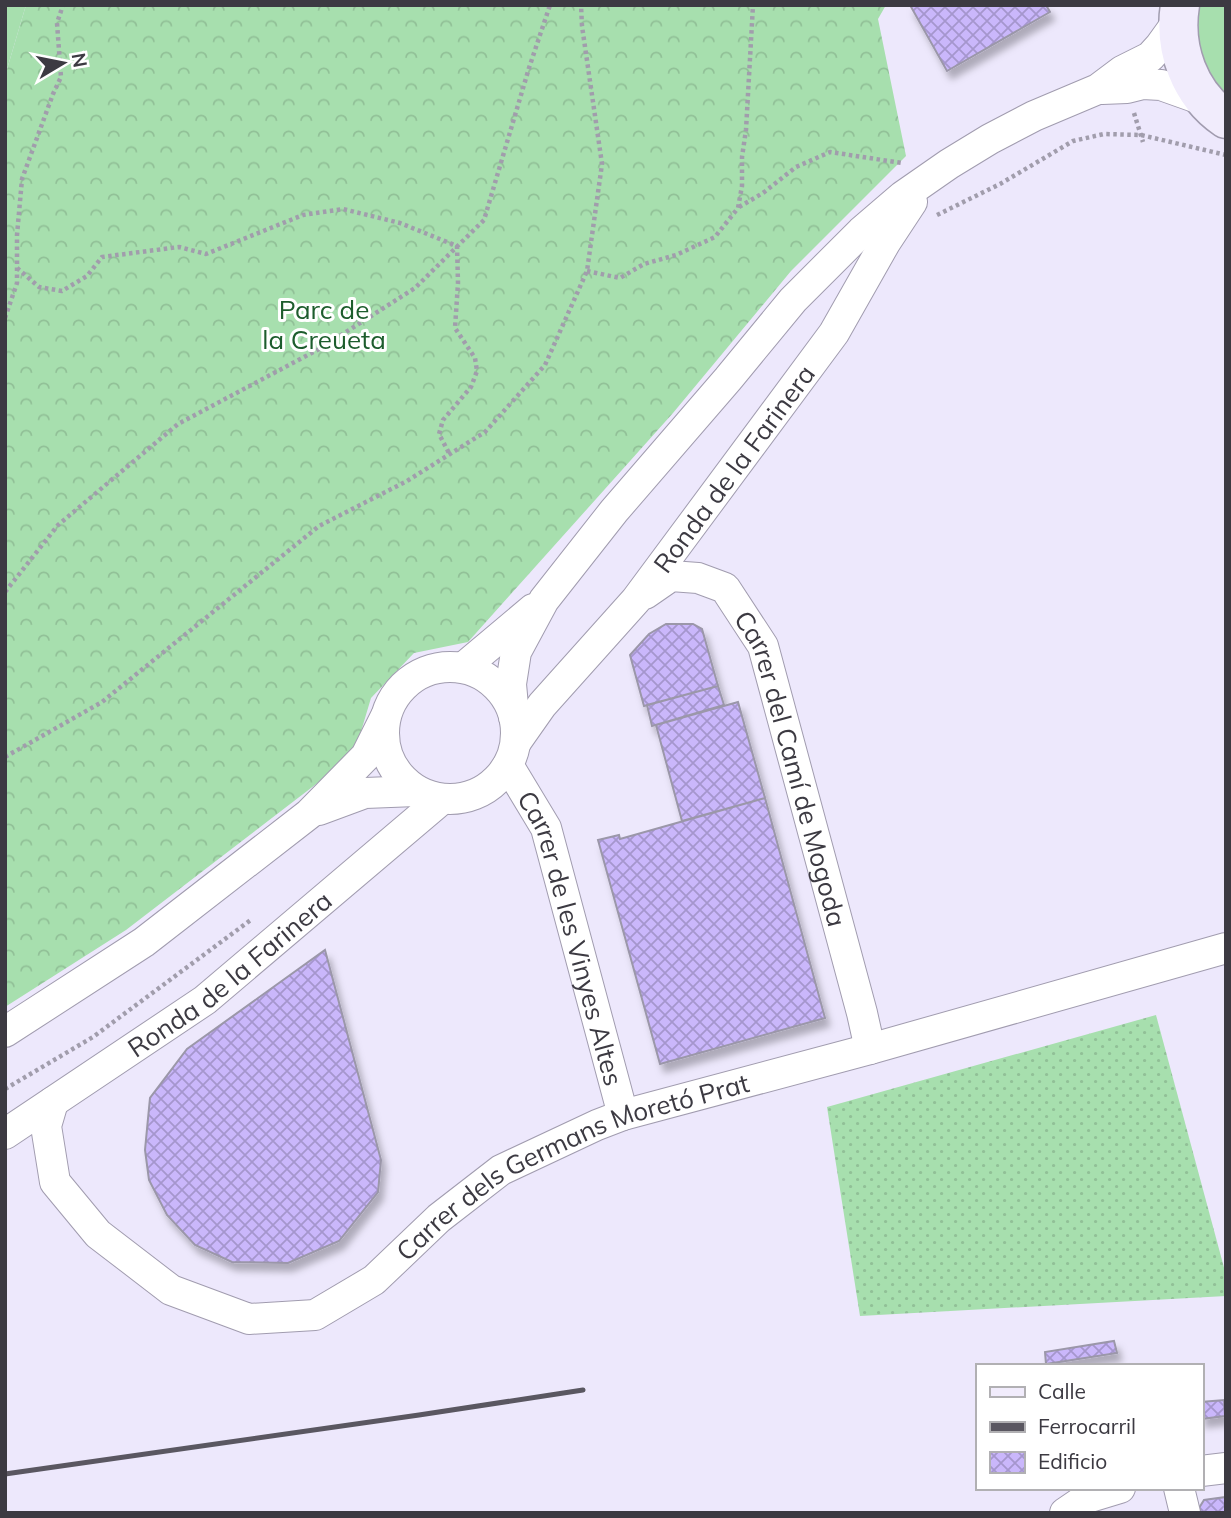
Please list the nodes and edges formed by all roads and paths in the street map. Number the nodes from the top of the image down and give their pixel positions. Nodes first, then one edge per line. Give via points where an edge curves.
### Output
1 (63, 5) edge
2 (550, 5) edge
3 (581, 5) edge
4 (753, 5) edge
5 (1179, 13) edge
6 (1098, 89) junction
7 (1216, 110) edge
8 (1226, 155) edge
9 (938, 172) junction
10 (738, 208) junction
11 (931, 219) dead end
12 (457, 246) junction
13 (17, 268) junction
14 (587, 271) junction
15 (5, 318) edge
16 (450, 455) junction
17 (5, 592) edge
18 (544, 600) junction
19 (636, 600) junction
20 (464, 667) junction
21 (385, 718) junction
22 (513, 741) junction
23 (5, 757) edge
24 (429, 795) junction
25 (309, 814) junction
26 (258, 915) dead end
27 (1226, 948) edge
28 (5, 1032) edge
29 (870, 1049) junction
30 (5, 1089) edge
31 (54, 1102) junction
32 (624, 1115) junction
33 (5, 1134) edge
34 (1226, 1468) edge
35 (1203, 1471) edge
36 (1113, 1490) edge
37 (1179, 1490) edge
38 (1065, 1513) edge
39 (1185, 1513) edge

1 - 13 path via 57,23 61,78 22,179
2 - 12 path via 484,220
3 - 14 path via 602,164
4 - 10 path
5 - 6 street via 1150,57
5 - 7 street via 1179,45 1185,66
6 - 7 street via 1161,85
6 - 9 street, Ronda de la Farinera via 1034,116
8 - 11 path via 1141,135 1104,134 1073,141
9 - 10 path via 830,152 796,167
9 - 18 street, Ronda de la Farinera via 861,232 793,300
9 - 19 street, Ronda de la Farinera via 885,243 834,333
10 - 14 path via 715,237 676,255 644,264 620,278
12 - 13 path via 400,223 342,209 303,215 206,254 179,247 102,257 87,276 62,291 39,287
12 - 16 path via 455,328 475,358 477,371 471,387 443,420 439,434
12 - 17 path via 415,288 321,348 178,424 58,525
13 - 15 path via 17,283
14 - 16 path via 545,365 485,432
16 - 23 path via 318,526 102,702
18 - 20 street, Ronda de la Farinera
18 - 22 street, Ronda de la Farinera via 516,652 511,684
19 - 22 street, Ronda de la Farinera
19 - 29 street, Carrer del Camí de Mogoda via 671,576 698,578 725,588 763,646
20 - 21 street via 439,667 415,675 396,692
20 - 22 street via 486,677 504,694
21 - 24 street via 384,746 395,772
21 - 25 street via 366,756
22 - 24 street via 492,784 471,796
22 - 32 street, Carrer de les Vinyes Altes via 546,828
24 - 25 street via 365,793
24 - 31 street, Ronda de la Farinera via 205,1000
25 - 28 street via 144,942
26 - 30 path via 93,1037
27 - 29 street, Carrer dels Germans Moretó Prat
29 - 32 street, Carrer dels Germans Moretó Prat
31 - 32 street, Carrer dels Germans Moretó Prat via 46,1126 55,1182 98,1234 171,1290 249,1319 315,1315 374,1280 439,1218 501,1170
31 - 33 street, Ronda de la Farinera
34 - 35 street
36 - 38 street via 1087,1498
37 - 39 street

